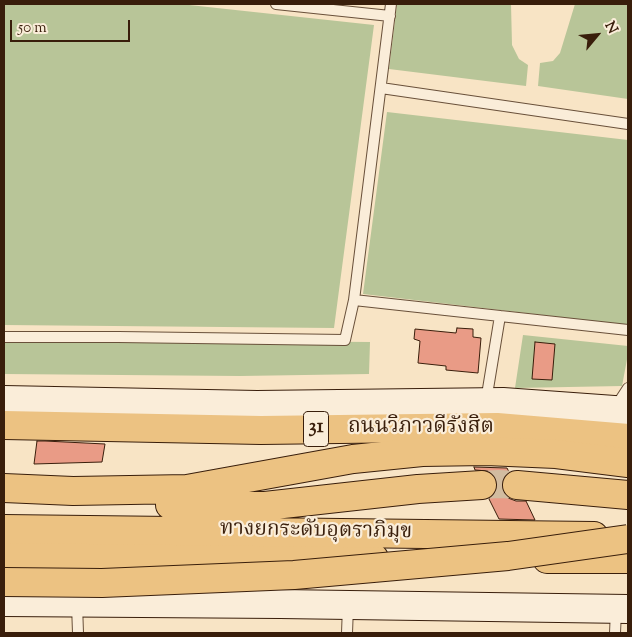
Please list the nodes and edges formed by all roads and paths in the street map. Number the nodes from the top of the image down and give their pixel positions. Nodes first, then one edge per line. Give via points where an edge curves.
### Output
1 (276, 4) edge
2 (391, 4) edge
3 (390, 16) junction
4 (381, 88) junction
5 (628, 124) edge
6 (354, 300) junction
7 (500, 316) junction
8 (628, 330) edge
9 (4, 337) edge
10 (4, 400) edge
11 (486, 402) junction
12 (624, 403) edge
13 (4, 425) edge
14 (628, 438) edge
15 (628, 463) edge
16 (482, 485) tunnel mouth
17 (517, 485) tunnel mouth
18 (4, 488) edge
19 (628, 495) edge
20 (4, 502) edge
21 (4, 529) edge
22 (628, 538) edge
23 (4, 555) edge
24 (628, 559) edge
25 (4, 582) edge
26 (4, 602) edge
27 (77, 603) junction
28 (348, 605) junction
29 (620, 617) edge
30 (78, 633) edge
31 (347, 633) edge

1 - 3 lane
2 - 3 lane
3 - 4 lane
4 - 5 lane
4 - 6 lane
6 - 7 lane
6 - 9 lane via 346,340
7 - 8 lane
7 - 11 lane
10 - 11 main road, ถนนวิภาวดีรังสิต / 31 via 257,405
11 - 12 main road, ถนนวิภาวดีรังสิต / 31
13 - 14 highway, ถนนวิภาวดีรังสิต / 31 via 261,430 497,427
15 - 18 highway via 486,450 422,452 353,459 187,489 73,491
16 - 20 highway, ทางยกระดับอุตราภิมุข via 265,506
17 - 19 highway
21 - 22 highway, ทางยกระดับอุตราภิมุข
22 - 25 highway, bridge via 508,556 294,575 102,583
23 - 24 highway
26 - 27 main road
27 - 28 main road
27 - 30 lane
28 - 29 main road
28 - 31 lane

